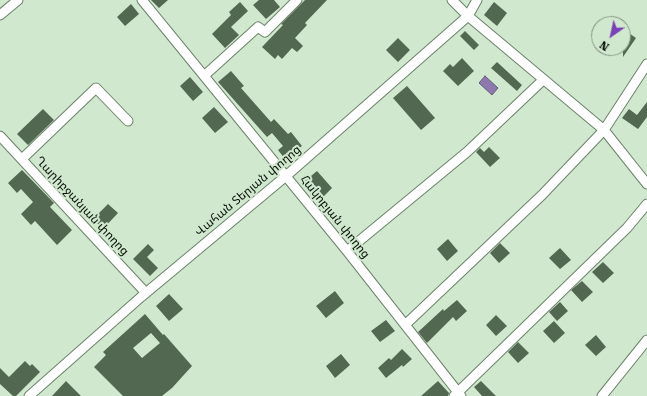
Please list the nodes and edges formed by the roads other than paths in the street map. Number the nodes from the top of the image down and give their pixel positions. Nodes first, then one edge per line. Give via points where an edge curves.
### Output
1 (18, 0) edge
2 (142, 0) edge
3 (297, 0) edge
4 (452, 0) edge
5 (477, 0) edge
6 (0, 15) edge
7 (468, 16) junction
8 (647, 64) edge
9 (204, 76) junction
10 (543, 80) junction
11 (128, 121) dead end
12 (604, 130) junction
13 (0, 136) edge
14 (22, 159) junction
15 (286, 176) junction
16 (647, 184) edge
17 (647, 204) edge
18 (347, 251) junction
19 (146, 292) junction
20 (405, 325) junction
21 (647, 340) edge
22 (458, 395) edge
23 (28, 396) edge
24 (602, 396) edge

1 - 6 street
2 - 9 street, Հակոբյան փողոց
3 - 9 street via 265,32 258,27
4 - 7 street
5 - 7 street, Վահան Տերյան փողոց
7 - 10 street
7 - 15 street, Վահան Տերյան փողոց
8 - 12 street
9 - 15 street, Հակոբյան փողոց
10 - 12 street
10 - 18 street via 467,152
11 - 14 street via 96,88
12 - 16 street
12 - 20 street via 542,195
13 - 14 street, Ղարիբջանյան փողոց
14 - 19 street, Ղարիբջանյան փողոց
15 - 18 street, Հակոբյան փողոց
15 - 19 street, Վահան Տերյան փողոց
17 - 22 street via 627,228
18 - 20 street, Հակոբյան փողոց
19 - 23 street, Վահան Տերյան փողոց
20 - 22 street, Հակոբյան փողոց
21 - 24 street

